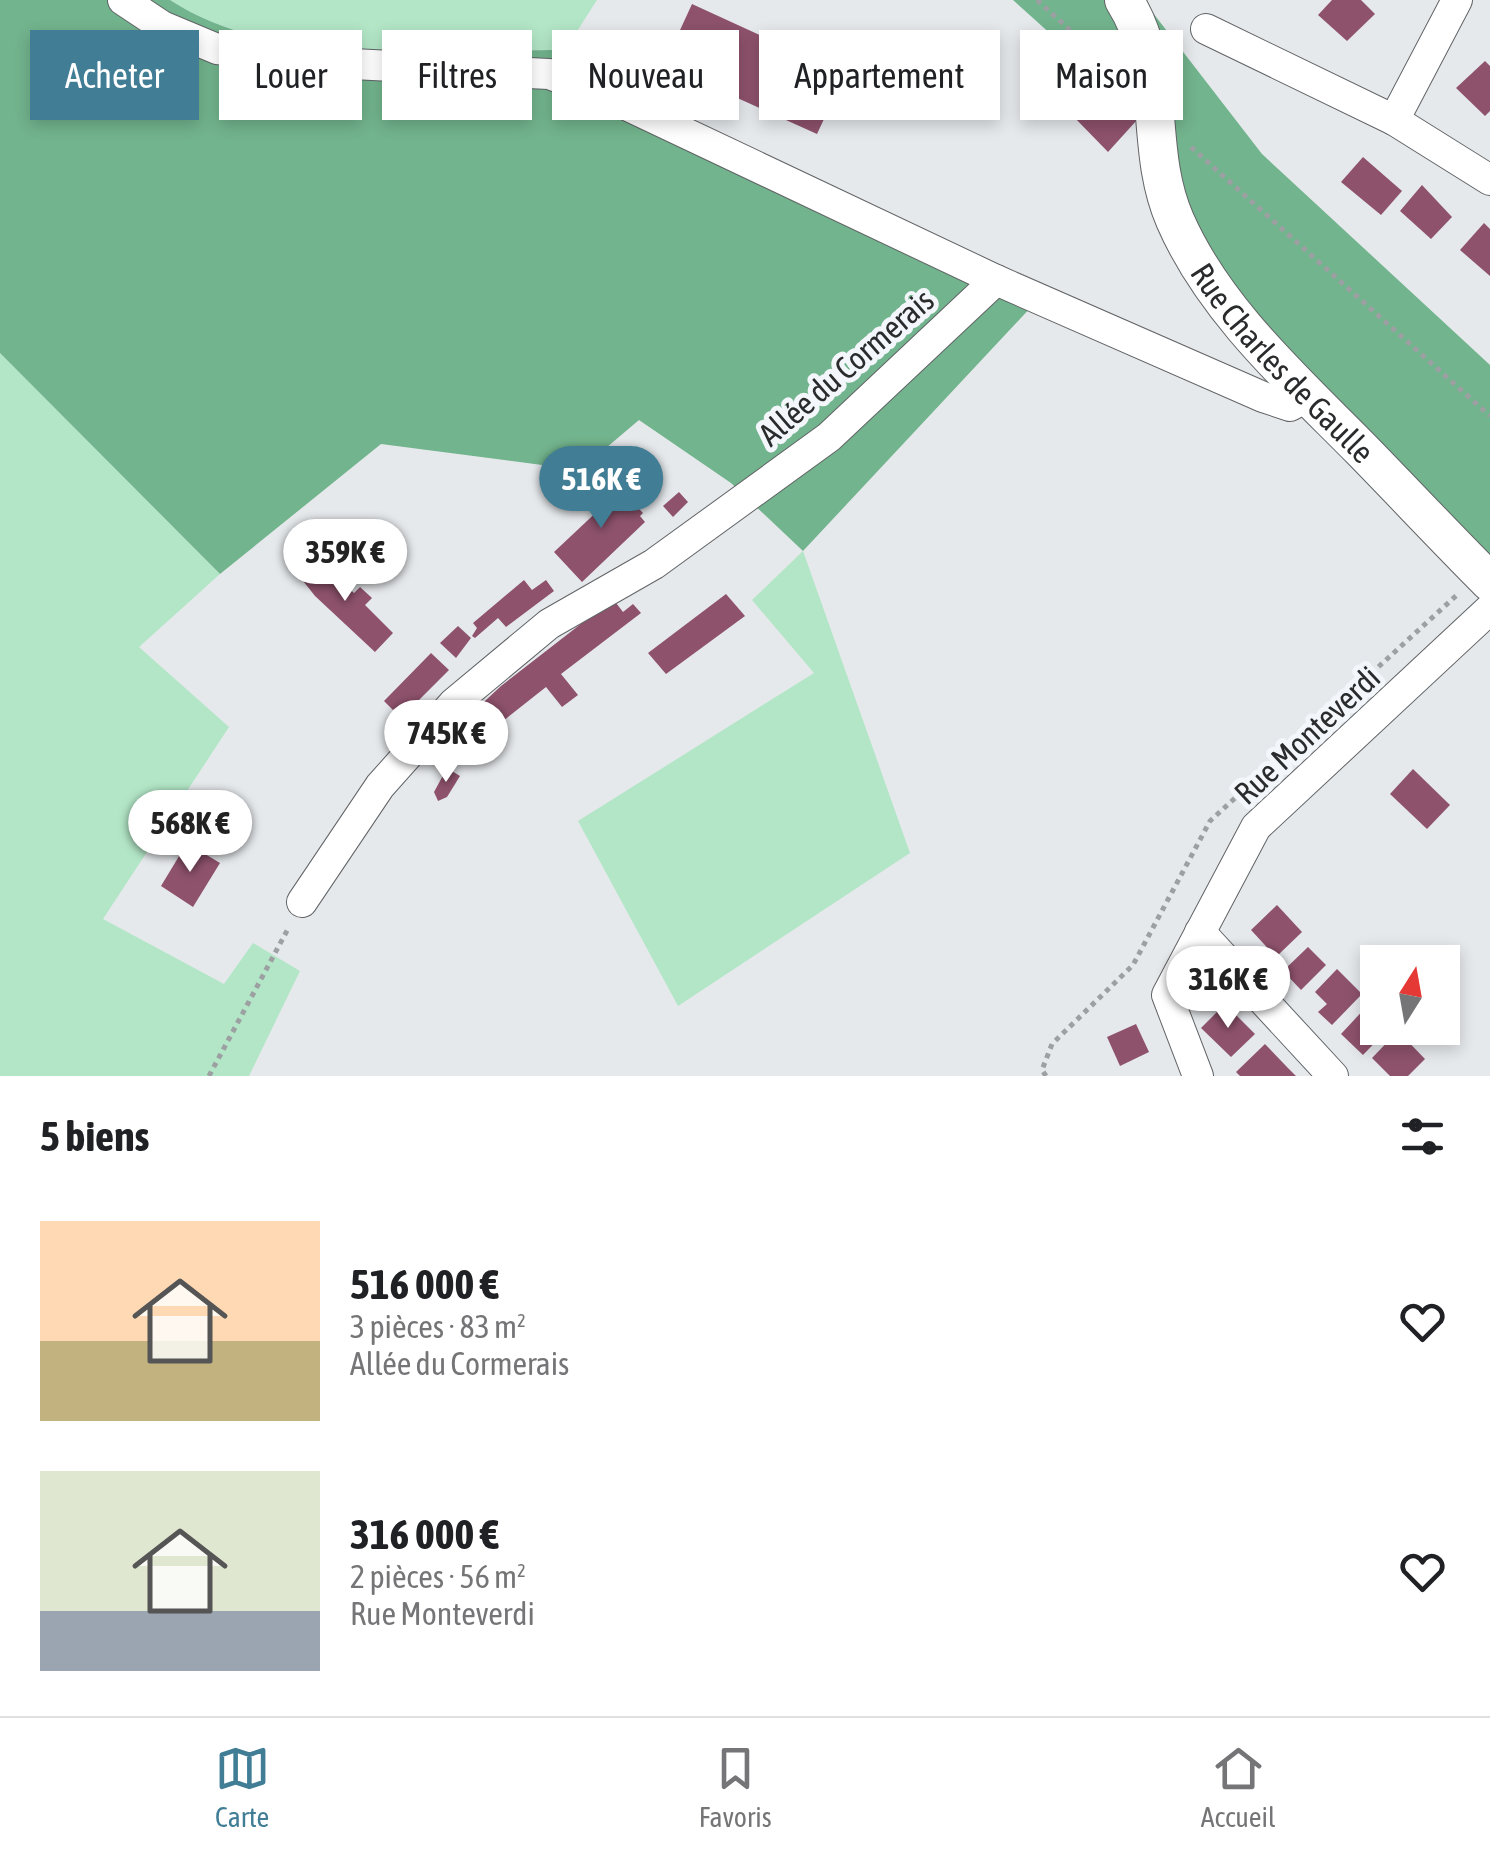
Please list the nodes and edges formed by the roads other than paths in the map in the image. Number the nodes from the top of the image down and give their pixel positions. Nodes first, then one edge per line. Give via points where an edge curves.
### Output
1 (124, 0) edge
2 (1124, 0) edge
3 (1457, 0) edge
4 (1206, 29) dead end
5 (1394, 120) junction
6 (1490, 180) edge
7 (996, 280) junction
8 (1308, 396) junction
9 (1490, 582) edge
10 (1490, 610) edge
11 (302, 902) road end
12 (1200, 932) junction
13 (1198, 1076) edge
14 (1333, 1076) edge

1 - 7 street via 162,26 218,49 549,74 746,159
2 - 8 street, Rue Charles de Gaulle via 1144,32 1145,98 1163,186 1181,234 1215,289
3 - 5 street
4 - 5 street
5 - 6 street
7 - 8 street via 1263,397 1290,406
7 - 11 street, Allée du Cormerais via 829,437 654,564 550,624 454,703 380,786
8 - 9 street, Rue Charles de Gaulle
10 - 12 street, Rue Monteverdi via 1256,827
12 - 13 street, Rue Monteverdi via 1166,995
12 - 14 street

